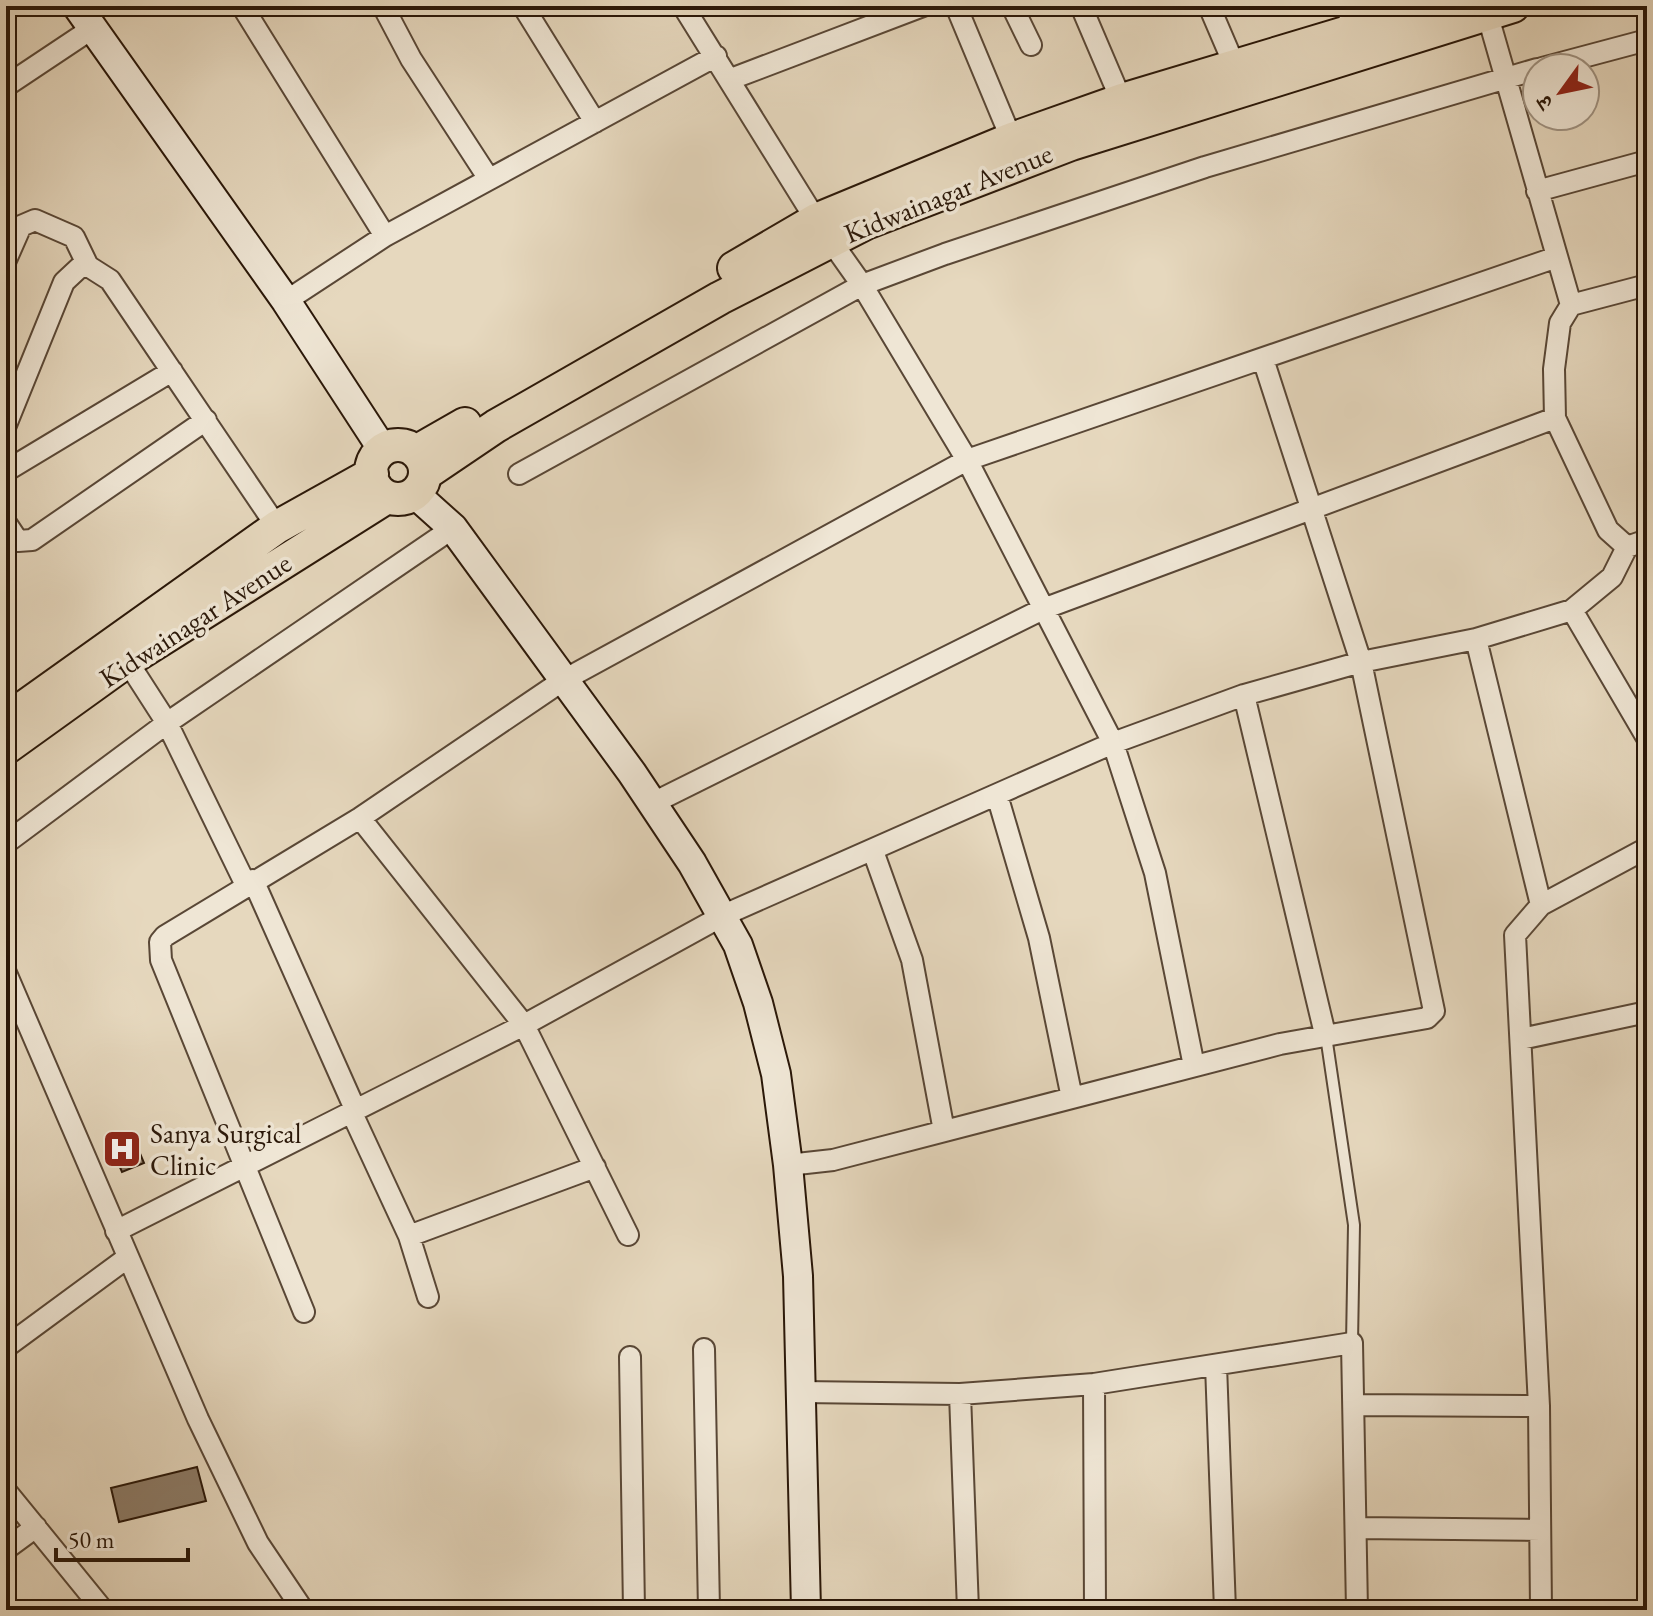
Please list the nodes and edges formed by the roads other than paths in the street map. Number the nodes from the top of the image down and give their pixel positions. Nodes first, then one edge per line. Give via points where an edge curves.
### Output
1 (242, 6) edge
2 (383, 6) edge
3 (523, 6) edge
4 (683, 6) edge
5 (923, 6) edge
6 (956, 6) edge
7 (1012, 6) edge
8 (1081, 6) edge
9 (1209, 6) edge
10 (1435, 6) edge
11 (1495, 9) edge
12 (88, 14) edge
13 (1355, 29) edge
14 (1647, 40) edge
15 (1031, 45) dead end
16 (1601, 52) edge
17 (716, 56) junction
18 (1521, 74) edge
19 (1240, 78) junction
20 (1504, 78) junction
21 (731, 79) junction
22 (6, 86) edge
23 (1127, 112) junction
24 (595, 122) junction
25 (1017, 151) junction
26 (1647, 161) edge
27 (489, 179) junction
28 (1537, 191) junction
29 (824, 229) junction
30 (385, 236) junction
31 (1557, 257) junction
32 (6, 260) edge
33 (88, 266) junction
34 (862, 285) junction
35 (1647, 285) edge
36 (286, 301) junction
37 (1571, 305) junction
38 (1263, 359) junction
39 (172, 371) junction
40 (1555, 418) junction
41 (206, 420) junction
42 (6, 425) edge
43 (967, 460) junction
44 (6, 471) edge
45 (400, 473) junction
46 (519, 474) dead end
47 (1311, 508) junction
48 (6, 523) edge
49 (277, 527) junction
50 (453, 528) junction
51 (1647, 540) edge
52 (1627, 547) junction
53 (1043, 609) junction
54 (1572, 610) junction
55 (1476, 639) junction
56 (120, 651) junction
57 (1361, 662) junction
58 (562, 681) junction
59 (1244, 695) junction
60 (6, 720) edge
61 (167, 723) junction
62 (1647, 738) edge
63 (1113, 743) junction
64 (6, 748) edge
65 (997, 795) junction
66 (653, 803) junction
67 (360, 818) junction
68 (6, 843) edge
69 (1647, 848) edge
70 (873, 851) junction
71 (249, 883) junction
72 (1541, 905) junction
73 (724, 915) junction
74 (6, 973) edge
75 (1647, 1012) edge
76 (524, 1025) junction
77 (1325, 1034) junction
78 (1521, 1039) junction
79 (1194, 1066) junction
80 (1072, 1098) junction
81 (353, 1110) junction
82 (944, 1131) junction
83 (244, 1164) junction
84 (788, 1165) junction
85 (595, 1167) junction
86 (116, 1231) junction
87 (628, 1235) dead end
88 (409, 1236) junction
89 (127, 1258) junction
90 (428, 1297) dead end
91 (304, 1312) dead end
92 (1352, 1343) junction
93 (6, 1347) edge
94 (704, 1349) dead end
95 (630, 1357) dead end
96 (1216, 1365) junction
97 (1094, 1384) junction
98 (801, 1392) junction
99 (960, 1394) junction
100 (1355, 1405) junction
101 (1539, 1406) junction
102 (6, 1491) edge
103 (36, 1527) junction
104 (1357, 1528) junction
105 (1540, 1530) junction
106 (6, 1549) edge
107 (103, 1610) edge
108 (303, 1610) edge
109 (634, 1610) edge
110 (709, 1610) edge
111 (806, 1610) edge
112 (968, 1610) edge
113 (1095, 1610) edge
114 (1225, 1610) edge
115 (1357, 1610) edge
116 (1541, 1610) edge

1 - 30 street
2 - 27 street
3 - 24 street
4 - 17 street
5 - 21 street
6 - 25 street
7 - 15 street
8 - 23 street
9 - 19 street
10 - 13 main road, Kidwainagar Avenue
11 - 13 main road, Kidwainagar Avenue
11 - 20 street
12 - 22 street
12 - 36 street
13 - 19 main road, Kidwainagar Avenue
14 - 16 street
17 - 21 street
17 - 24 street
18 - 20 street
19 - 23 main road, Kidwainagar Avenue
20 - 28 street
20 - 34 street via 1205,167
21 - 29 street
23 - 25 main road, Kidwainagar Avenue
24 - 27 street
25 - 29 main road, Kidwainagar Avenue
26 - 28 street
27 - 30 street
28 - 31 street
29 - 34 street
29 - 45 main road, Kidwainagar Avenue
30 - 36 street
31 - 37 street
31 - 38 street
32 - 33 street via 21,226 35,220 74,237
33 - 39 street via 110,280
33 - 42 street via 64,282
34 - 43 street
34 - 46 street
35 - 37 street
36 - 45 street
37 - 40 street via 1560,323
38 - 43 street
38 - 47 street
39 - 41 street
39 - 44 street
40 - 47 street
40 - 52 street via 1608,530
41 - 48 street via 32,540 18,541
41 - 49 street
43 - 53 street
43 - 58 street
45 - 49 main road, Kidwainagar Avenue
45 - 50 street
45 - 56 main road, Kidwainagar Avenue
47 - 53 street
47 - 57 street
49 - 56 main road, Kidwainagar Avenue
50 - 58 street
50 - 61 street
51 - 52 street
52 - 54 street via 1612,577
53 - 63 street
53 - 66 street
54 - 55 street
54 - 62 street
55 - 57 street
55 - 72 street
56 - 60 main road, Kidwainagar Avenue
56 - 61 street
56 - 64 main road, Kidwainagar Avenue
57 - 59 street
57 - 77 street via 1434,1011 1427,1018
58 - 66 street
58 - 67 street
59 - 63 street
59 - 77 street
61 - 68 street
61 - 71 street
63 - 65 street
63 - 79 street via 1155,873
65 - 70 street
65 - 80 street via 1039,938
66 - 73 street
67 - 71 street
67 - 76 street
69 - 72 street
70 - 73 street
70 - 82 street via 912,960
71 - 81 street
71 - 83 street via 160,942 161,960
72 - 78 street via 1515,935
73 - 76 street
73 - 84 street via 765,1031
74 - 86 street
75 - 78 street
76 - 81 street
76 - 85 street
77 - 79 street
77 - 92 lane via 1354,1225
78 - 101 street
79 - 80 street
80 - 82 street
81 - 83 street
81 - 88 street
82 - 84 street via 833,1160
83 - 86 street
83 - 91 street
84 - 98 street
85 - 87 street
85 - 88 street
86 - 89 street
88 - 90 street
89 - 93 street
89 - 108 street via 258,1543
92 - 96 street
92 - 100 street
94 - 110 street
95 - 109 street
96 - 97 street
96 - 114 street
97 - 99 street
97 - 113 street
98 - 99 street
98 - 111 street
99 - 112 street
100 - 101 street
100 - 104 street
101 - 105 street
102 - 103 street
103 - 106 street
103 - 107 street
104 - 105 street
104 - 115 street
105 - 116 street

